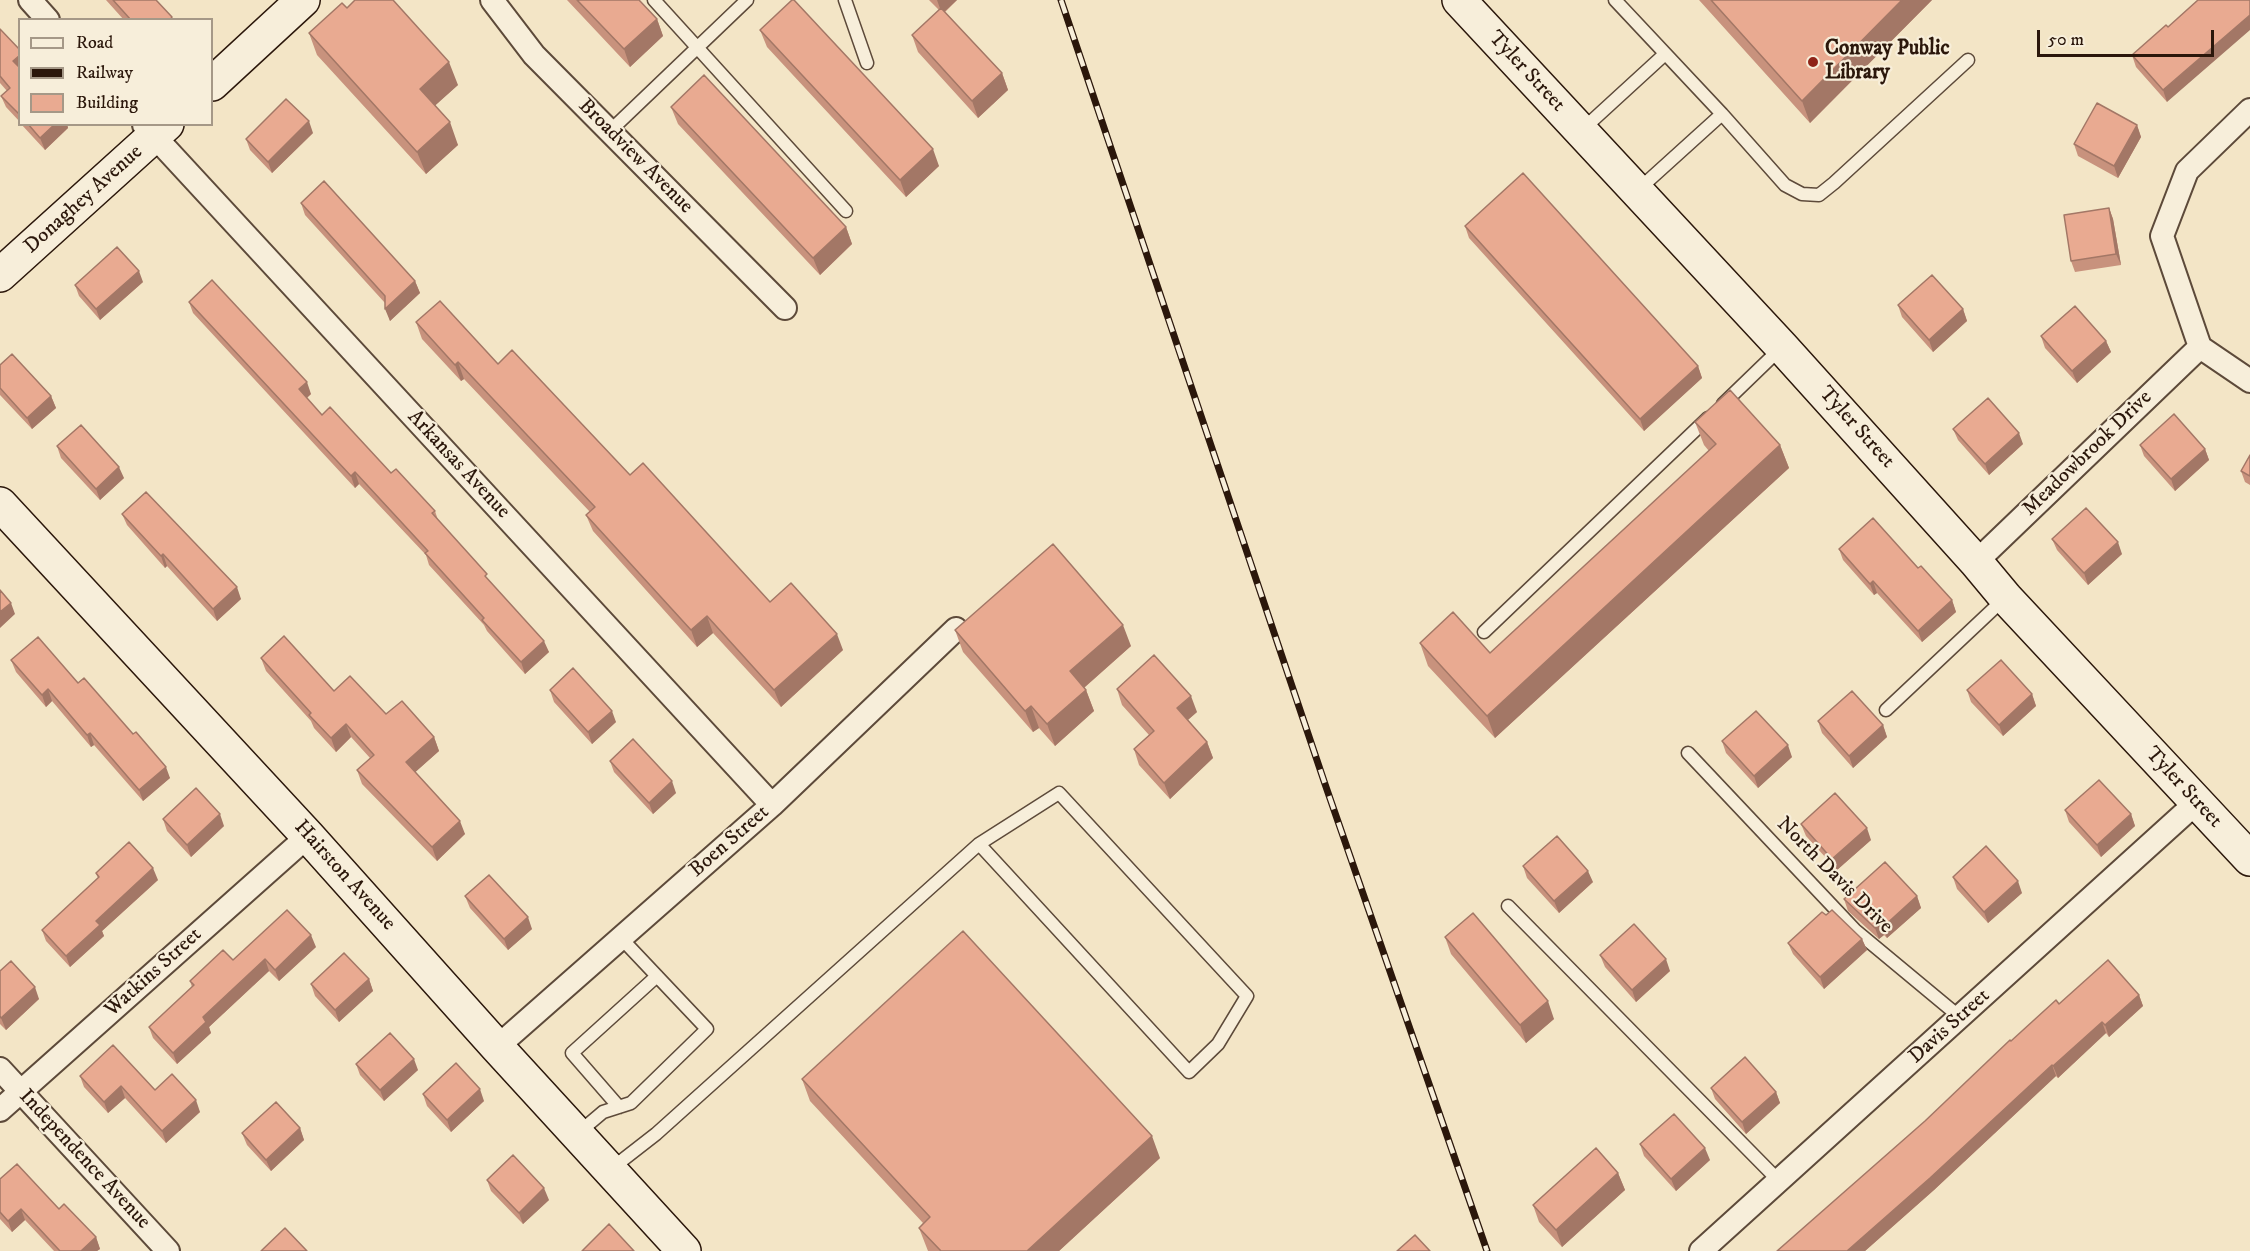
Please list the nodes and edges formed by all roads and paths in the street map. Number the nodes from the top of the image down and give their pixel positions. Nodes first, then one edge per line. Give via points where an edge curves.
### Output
1 (30, 0) edge
2 (303, 0) edge
3 (492, 0) edge
4 (654, 0) edge
5 (747, 0) edge
6 (845, 0) edge
7 (1459, 0) edge
8 (1614, 0) edge
9 (46, 18) edge
10 (698, 47) junction
11 (1665, 54) junction
12 (1968, 60) dead end
13 (867, 63) dead end
14 (213, 83) edge
15 (2250, 110) edge
16 (1722, 114) junction
17 (155, 128) edge
18 (1581, 130) junction
19 (610, 131) junction
20 (1637, 191) junction
21 (846, 211) dead end
22 (0, 276) edge
23 (785, 308) dead end
24 (1782, 347) junction
25 (2200, 347) junction
26 (2250, 381) edge
27 (0, 504) edge
28 (1976, 562) junction
29 (2006, 598) junction
30 (956, 629) edge
31 (1484, 632) dead end
32 (1886, 710) dead end
33 (1688, 753) dead end
34 (2197, 802) junction
35 (772, 805) junction
36 (308, 836) junction
37 (979, 844) junction
38 (2250, 859) edge
39 (1508, 906) dead end
40 (621, 938) junction
41 (657, 976) junction
42 (1961, 1018) junction
43 (497, 1047) junction
44 (0, 1069) edge
45 (21, 1091) junction
46 (619, 1107) junction
47 (0, 1110) edge
48 (577, 1135) junction
49 (610, 1170) junction
50 (1780, 1182) junction
51 (168, 1251) edge
52 (684, 1251) edge
53 (1701, 1251) edge

1 - 9 street
2 - 14 street
3 - 19 street, Broadview Avenue via 534,55
4 - 10 lane
5 - 10 lane
6 - 13 lane
7 - 18 street, Tyler Street
8 - 11 lane
10 - 19 lane
10 - 21 lane
11 - 16 lane
11 - 18 lane
12 - 16 lane via 1819,195 1802,194 1785,185
15 - 25 street via 2187,171 2162,236
16 - 20 lane
17 - 22 street, Donaghey Avenue
17 - 35 street, Arkansas Avenue
18 - 20 street, Tyler Street
19 - 23 street, Broadview Avenue
20 - 24 street, Tyler Street
24 - 28 street, Tyler Street
24 - 31 lane
25 - 26 street
25 - 28 street, Meadowbrook Drive
27 - 36 street, Hairston Avenue
28 - 29 street, Tyler Street
29 - 32 lane
29 - 34 street, Tyler Street
30 - 35 street, Boen Street
33 - 42 lane, North Davis Drive via 1855,930
34 - 38 street, Tyler Street
34 - 42 street, Davis Street
35 - 40 street, Boen Street
36 - 43 street, Hairston Avenue
36 - 45 street, Watkins Street
37 - 37 lane via 1059,793 1247,996 1218,1044 1189,1072
37 - 49 lane via 656,1134
39 - 50 lane
40 - 41 lane
40 - 43 street, Boen Street
41 - 46 lane via 572,1053
41 - 46 lane via 708,1029 631,1103
42 - 50 street, Davis Street
43 - 48 street, Hairston Avenue
44 - 45 street, Independence Avenue
45 - 47 street, Watkins Street
45 - 51 street, Independence Avenue
46 - 48 lane via 603,1112
48 - 49 street, Hairston Avenue
49 - 52 street, Hairston Avenue
50 - 53 street, Davis Street

